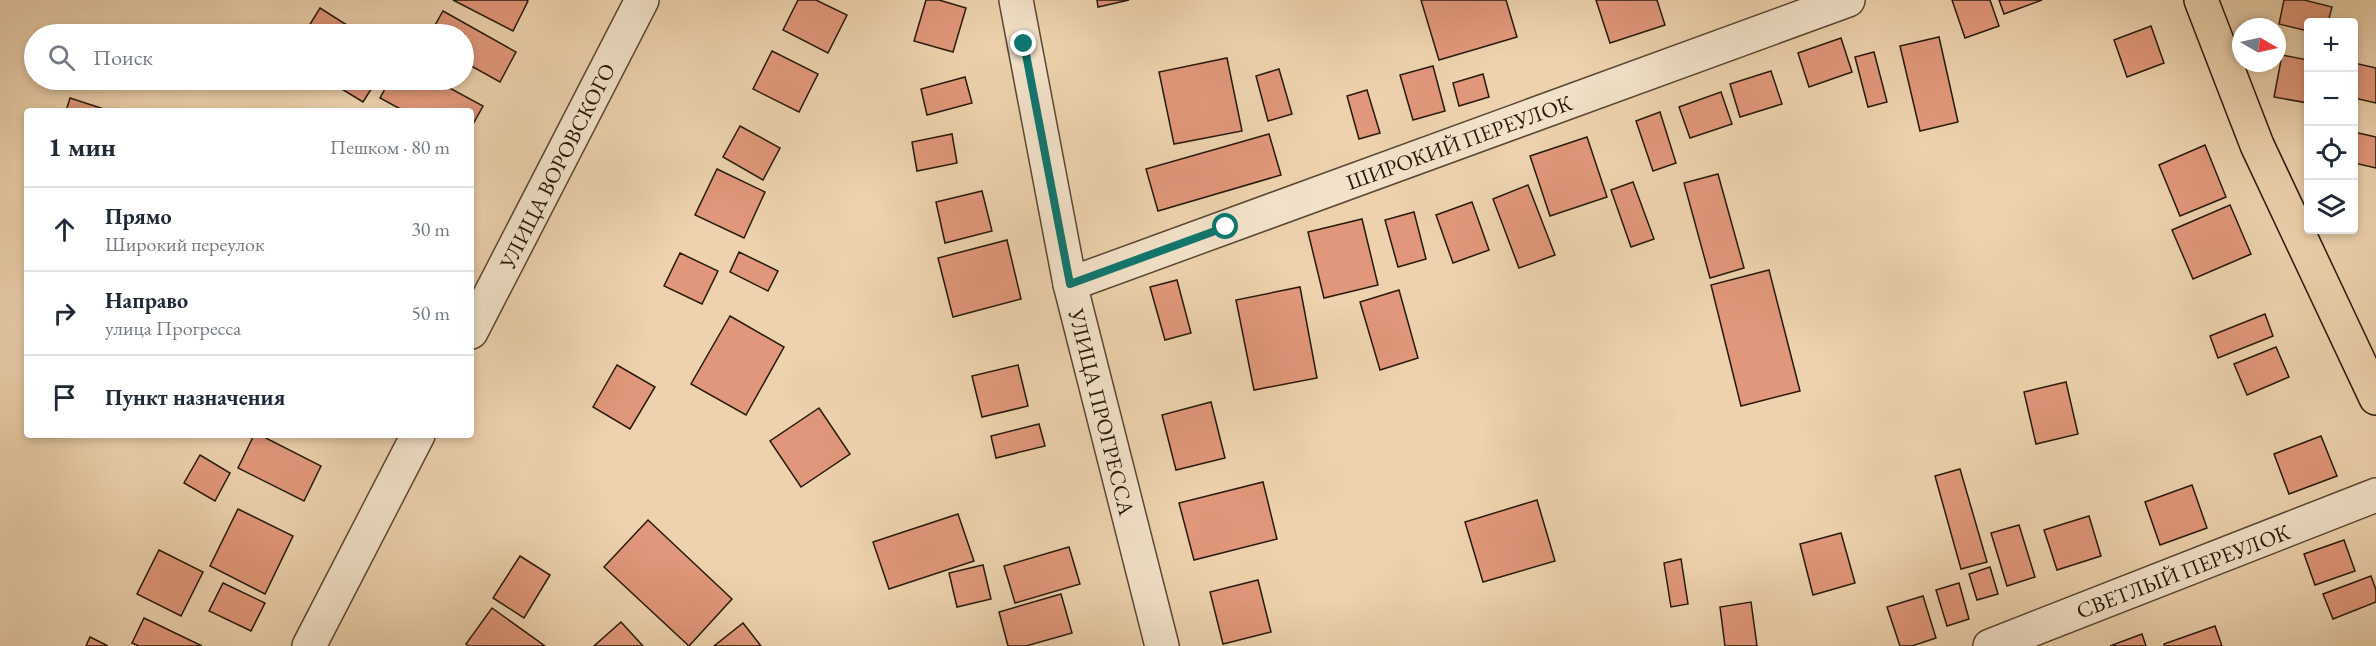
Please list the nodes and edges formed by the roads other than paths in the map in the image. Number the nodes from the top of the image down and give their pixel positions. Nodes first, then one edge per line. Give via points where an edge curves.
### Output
1 (642, 0) edge
2 (1016, 0) edge
3 (1848, 0) edge
4 (2201, 0) edge
5 (1070, 284) junction
6 (474, 326) edge
7 (2376, 398) edge
8 (416, 438) edge
9 (2376, 495) edge
10 (309, 646) edge
11 (1162, 646) edge
12 (1990, 646) edge

1 - 6 street, УЛИЦА ВОРОВСКОГО
2 - 5 street, УЛИЦА ПРОГРЕССА
3 - 5 street, ШИРОКИЙ ПЕРЕУЛОК
4 - 7 main road via 2257,145
5 - 11 street, УЛИЦА ПРОГРЕССА
8 - 10 street
9 - 12 street, СВЕТЛЫЙ ПЕРЕУЛОК

